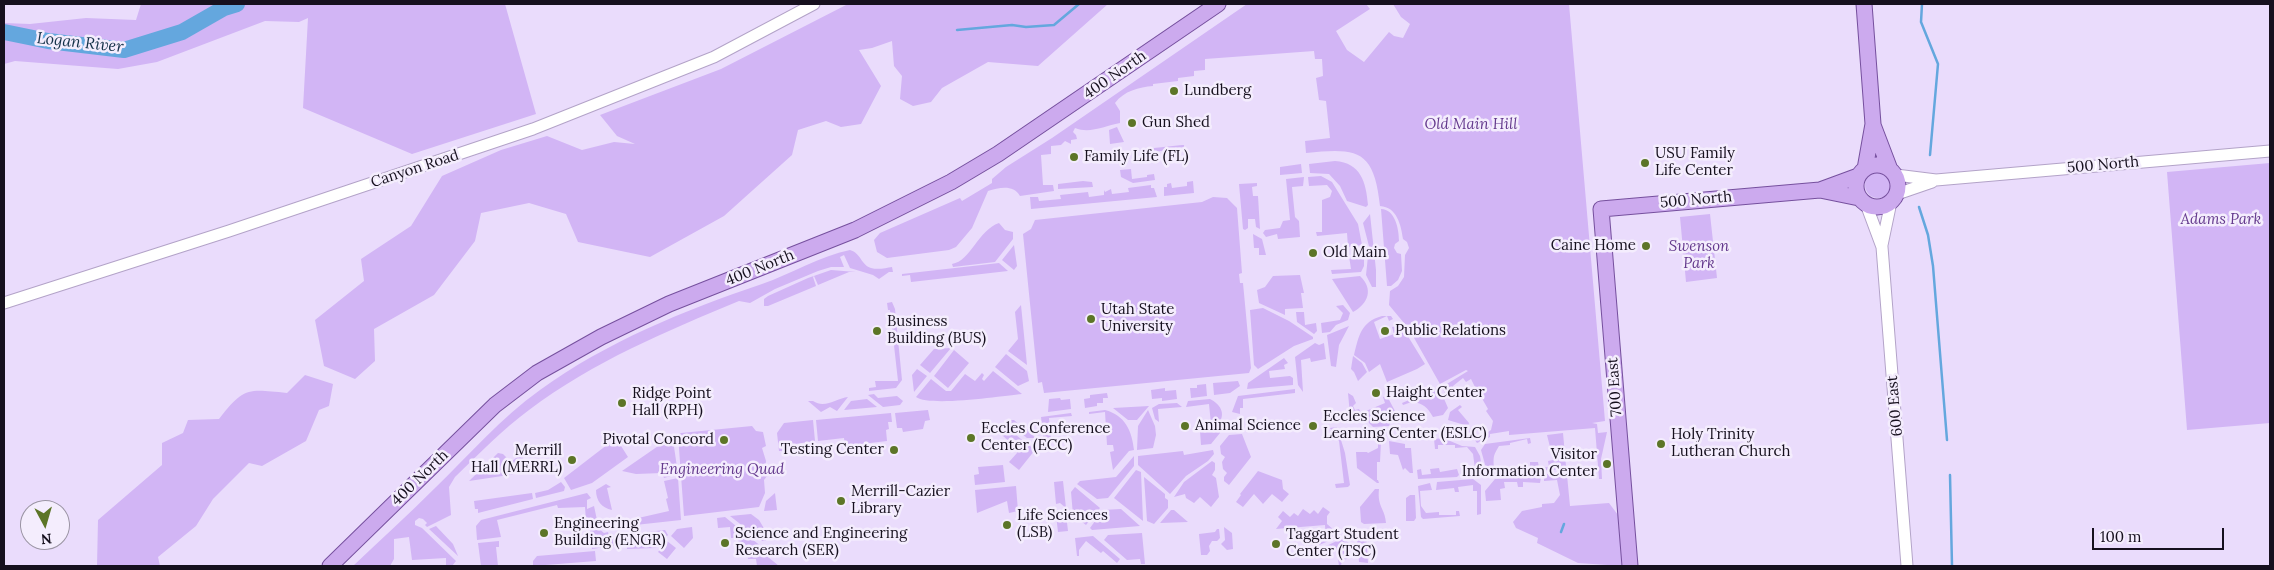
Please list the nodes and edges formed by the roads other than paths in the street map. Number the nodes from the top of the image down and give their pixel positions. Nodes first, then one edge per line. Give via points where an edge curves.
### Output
1 (814, 4) edge
2 (1218, 4) edge
3 (1864, 4) edge
4 (1873, 124) junction
5 (2270, 151) edge
6 (1892, 171) junction
7 (1861, 172) junction
8 (1936, 180) junction
9 (1820, 190) junction
10 (1894, 198) junction
11 (1863, 201) junction
12 (1601, 209) joint
13 (1882, 246) junction
14 (4, 303) edge
15 (330, 566) edge
16 (1630, 566) edge
17 (1908, 566) edge

1 - 14 street, Canyon Road via 714,57 533,129
2 - 15 main road, 400 North via 998,154 951,182 855,230 669,304 537,373 495,405
3 - 4 main road
4 - 6 main road
4 - 7 main road
5 - 8 street, 500 North
6 - 7 main road via 1874,164
6 - 8 street, 500 North
6 - 10 main road via 1899,186
7 - 9 main road, 500 North
7 - 11 main road via 1856,189
8 - 10 street, 500 North
9 - 11 main road, 500 North
9 - 12 main road, 500 North
10 - 11 main road via 1876,207
10 - 13 street, 600 East
11 - 13 street, 600 East
12 - 16 main road, 700 East
13 - 17 street, 600 East

